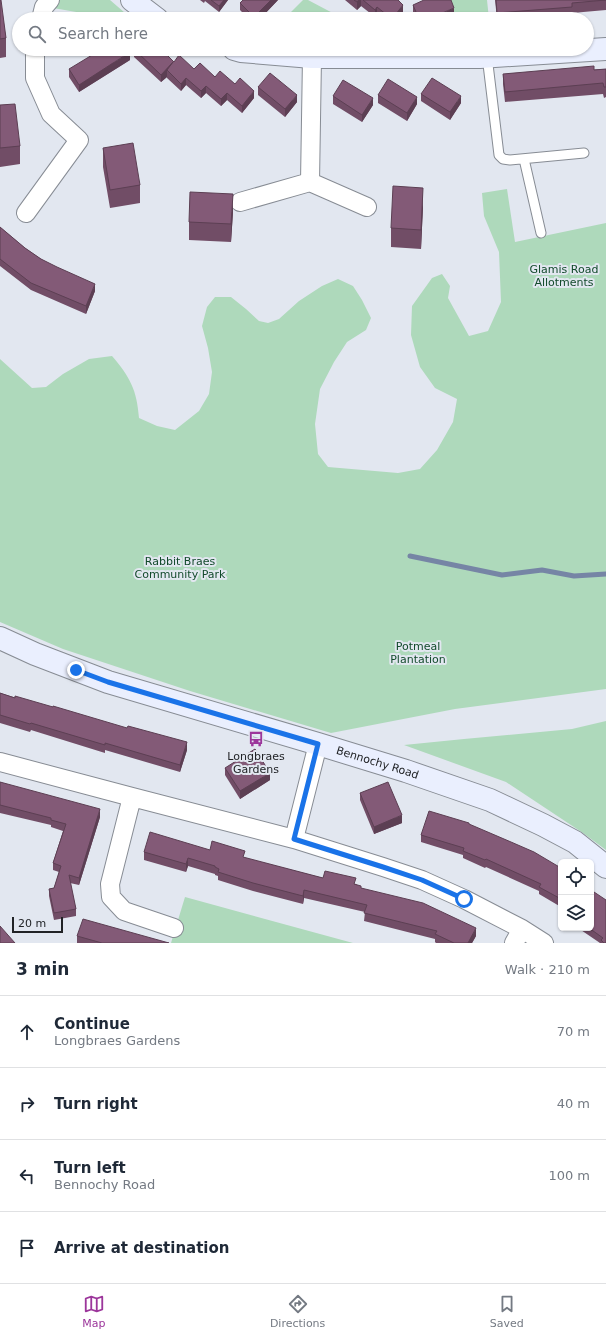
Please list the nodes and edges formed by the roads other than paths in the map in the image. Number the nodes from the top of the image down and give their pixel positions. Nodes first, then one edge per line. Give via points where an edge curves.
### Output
1 (132, 0) edge
2 (148, 12) edge
3 (606, 49) edge
4 (594, 50) edge
5 (35, 56) edge
6 (300, 56) edge
7 (487, 56) joint
8 (312, 57) junction
9 (584, 153) dead end
10 (524, 159) junction
11 (310, 182) junction
12 (240, 202) dead end
13 (367, 207) dead end
14 (26, 213) dead end
15 (541, 233) dead end
16 (0, 638) edge
17 (318, 744) junction
18 (0, 762) edge
19 (132, 797) junction
20 (294, 839) junction
21 (606, 867) edge
22 (174, 928) dead end
23 (518, 936) edge
24 (544, 943) edge

1 - 2 street
3 - 4 street
5 - 14 street via 35,78 51,114 79,140
6 - 8 street
7 - 8 street
7 - 10 lane via 499,156 510,160
8 - 11 street
9 - 10 lane
10 - 15 lane
11 - 12 street
11 - 13 street
16 - 17 street, Bennochy Road via 108,682
17 - 20 street
17 - 21 street, Bennochy Road via 490,800 575,842
18 - 19 street
19 - 20 street
19 - 22 street via 110,884 111,897 124,911
20 - 23 street via 422,880 464,899
23 - 24 street

